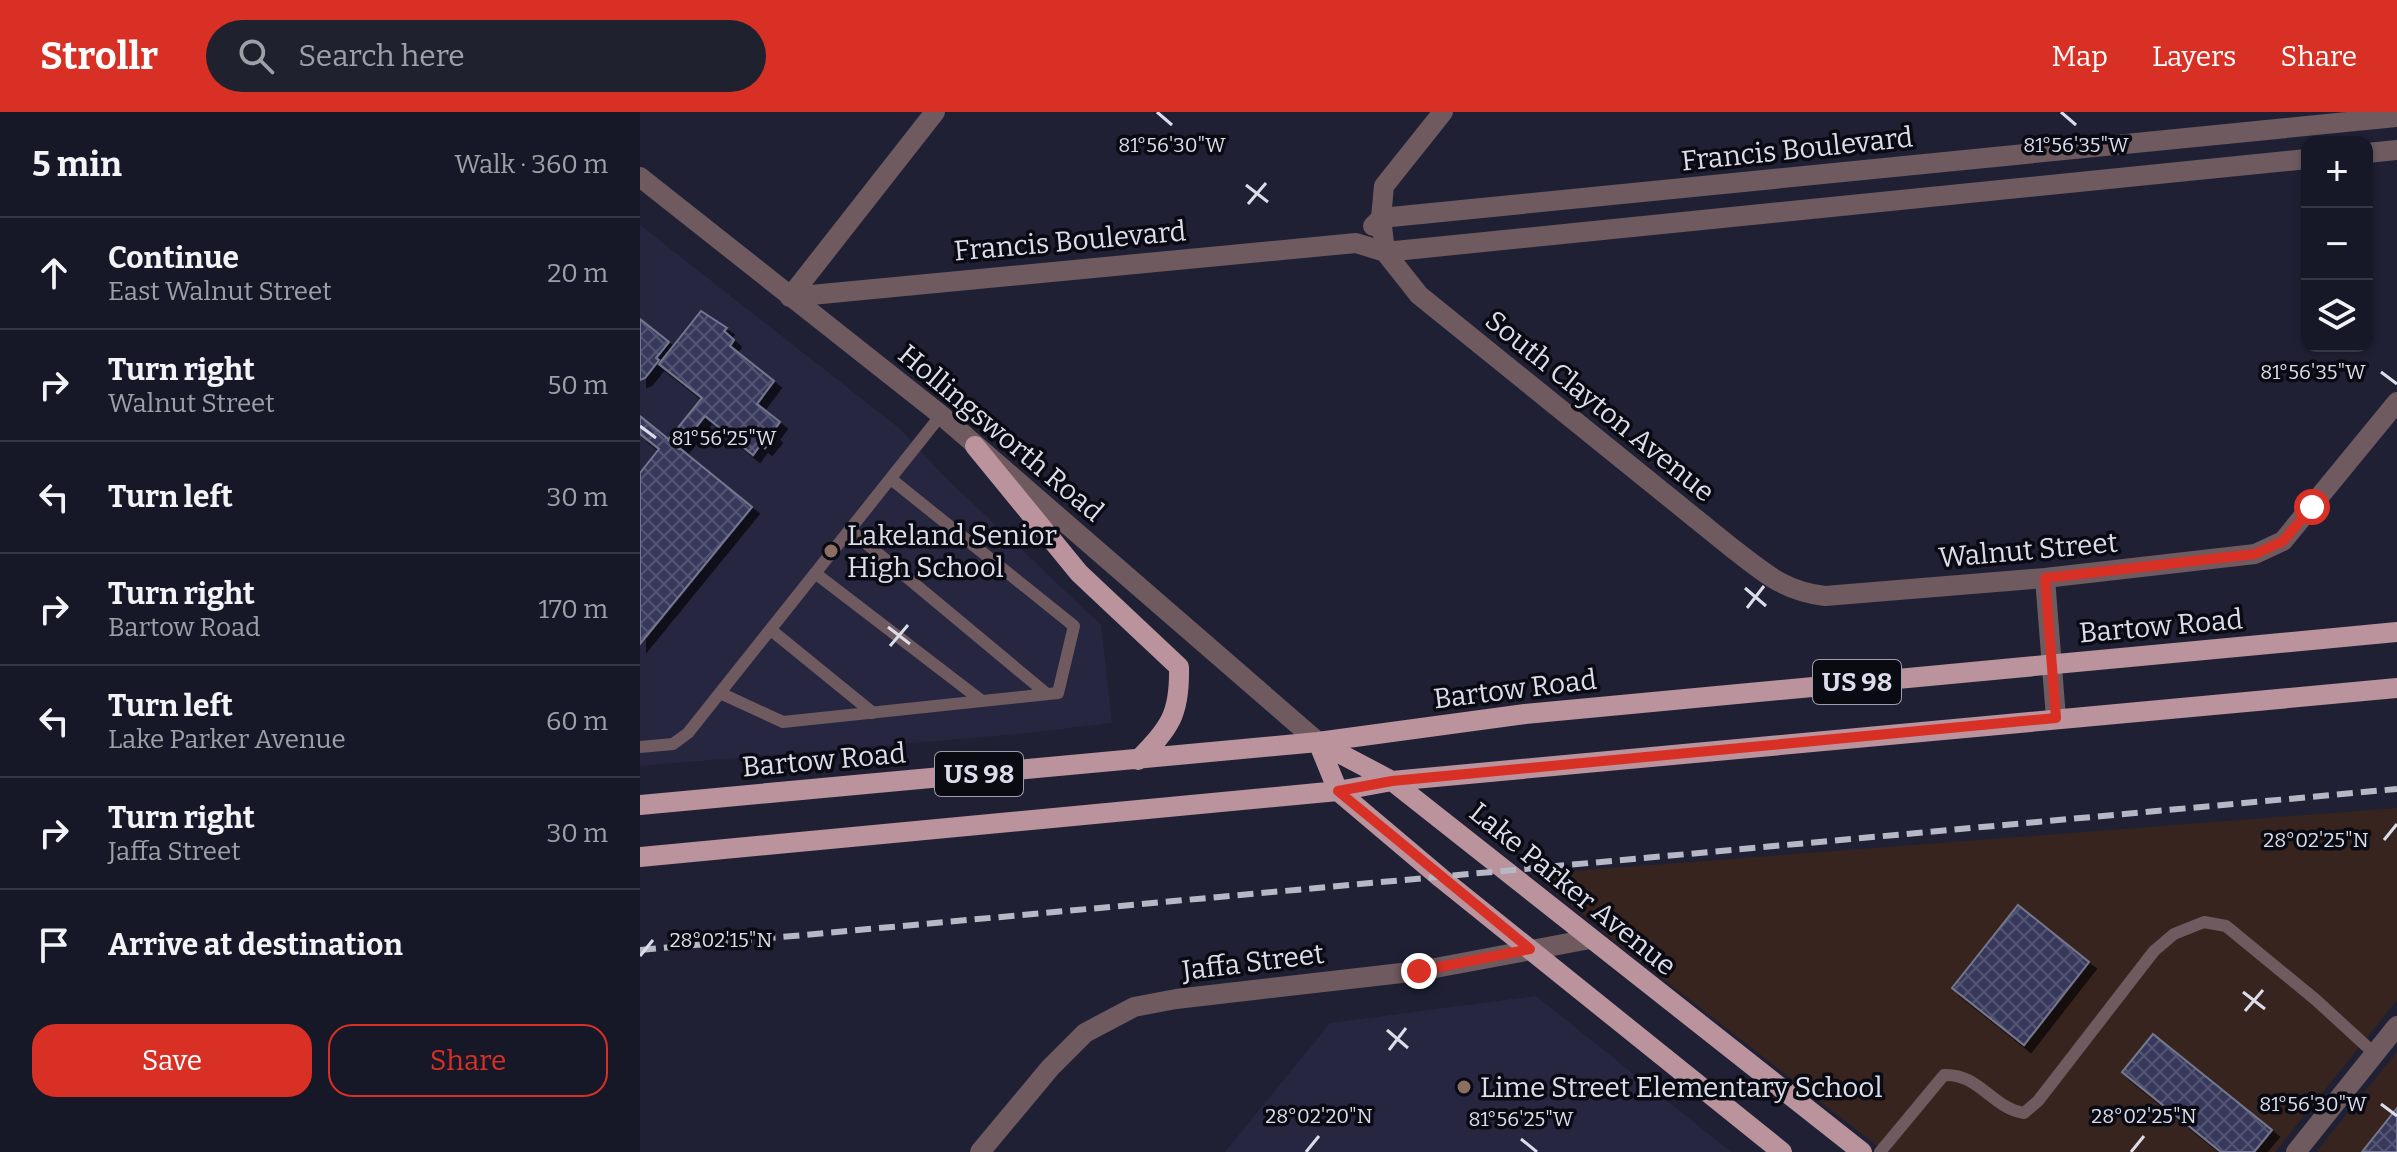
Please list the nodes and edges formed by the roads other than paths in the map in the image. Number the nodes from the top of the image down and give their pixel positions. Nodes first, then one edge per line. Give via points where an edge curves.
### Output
1 (935, 112) edge
2 (1443, 112) edge
3 (2397, 117) edge
4 (2191, 137) junction
5 (2397, 150) edge
6 (2373, 152) edge
7 (2301, 160) edge
8 (2196, 170) junction
9 (640, 177) edge
10 (1787, 178) junction
11 (1791, 211) junction
12 (1381, 218) junction
13 (1356, 243) junction
14 (1385, 252) junction
15 (790, 297) junction
16 (2397, 402) edge
17 (941, 415) junction
18 (975, 446) junction
19 (891, 479) junction
20 (850, 530) junction
21 (815, 573) junction
22 (2045, 578) junction
23 (1793, 589) joint
24 (771, 630) junction
25 (2397, 632) edge
26 (2052, 664) junction
27 (2397, 688) edge
28 (720, 693) junction
29 (1047, 694) junction
30 (982, 701) junction
31 (873, 713) junction
32 (2056, 718) junction
33 (1318, 742) junction
34 (640, 747) edge
35 (1138, 760) junction
36 (1392, 781) junction
37 (1338, 791) junction
38 (640, 805) edge
39 (640, 857) edge
40 (1590, 939) junction
41 (1530, 949) junction
42 (2397, 1026) edge
43 (2375, 1054) junction
44 (980, 1152) edge
45 (1782, 1152) edge
46 (1862, 1152) edge
47 (1880, 1152) edge
48 (2296, 1152) edge

1 - 15 street
2 - 12 street via 1384,186
3 - 4 street, Francis Boulevard
4 - 8 street
4 - 10 street, Francis Boulevard
5 - 6 street
7 - 8 street, Francis Boulevard
8 - 11 street, Francis Boulevard
9 - 15 street, Hollingsworth Road
10 - 11 street
10 - 12 street, Francis Boulevard
11 - 14 street, Francis Boulevard
12 - 13 street
12 - 14 street
13 - 14 street, Francis Boulevard
13 - 15 street, Francis Boulevard
14 - 23 street, South Clayton Avenue via 1419,295 1720,539
15 - 17 street, Hollingsworth Road
16 - 22 street, Walnut Street via 2283,541 2255,554
17 - 18 street, Hollingsworth Road
17 - 19 lane
18 - 33 street, Hollingsworth Road
18 - 35 main road via 1079,573 1179,667 1175,714
19 - 20 lane
19 - 29 lane via 1074,626 1058,693
20 - 21 lane
20 - 29 lane
21 - 24 lane
21 - 30 lane
22 - 23 street, Walnut Street via 1825,596
22 - 26 street
24 - 28 lane
24 - 31 lane
25 - 26 main road, Bartow Road / US 98
26 - 32 street
26 - 33 main road, Bartow Road / US 98 via 1525,714
27 - 32 main road, US 98
28 - 31 lane via 783,722
28 - 34 lane via 673,744
29 - 30 lane
30 - 31 lane
32 - 36 main road, US 98
33 - 35 main road, Bartow Road / US 98
33 - 36 main road, Lake Parker Avenue
33 - 37 main road
35 - 38 main road, Bartow Road / US 98
36 - 37 main road, US 98
36 - 40 main road, Lake Parker Avenue
37 - 39 main road, US 98
37 - 41 main road
40 - 41 street, Jaffa Street
40 - 46 main road, Lake Parker Avenue
41 - 44 street, Jaffa Street via 1419,971 1134,1007 1085,1033
41 - 45 main road
42 - 43 street
43 - 47 lane via 2226,926 2204,922 2174,934 2154,951 2024,1113 2010,1111 1958,1074 1944,1075
43 - 48 street

